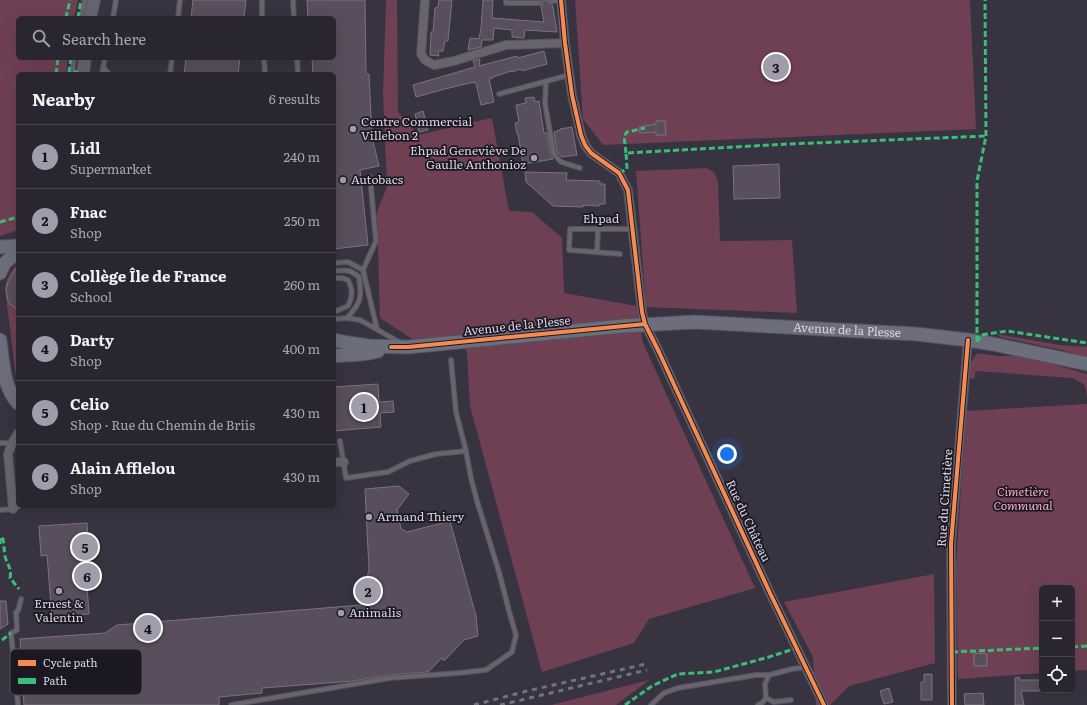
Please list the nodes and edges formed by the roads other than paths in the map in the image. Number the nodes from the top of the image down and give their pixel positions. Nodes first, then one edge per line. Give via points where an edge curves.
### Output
1 (85, 0) edge
2 (94, 0) edge
3 (116, 0) edge
4 (180, 0) edge
5 (262, 0) edge
6 (293, 0) edge
7 (425, 0) edge
8 (506, 0) edge
9 (561, 0) edge
10 (552, 1) dead end
11 (540, 3) dead end
12 (81, 16) edge
13 (90, 16) edge
14 (113, 16) edge
15 (178, 16) edge
16 (262, 16) edge
17 (294, 16) edge
18 (565, 43) junction
19 (74, 60) edge
20 (85, 60) edge
21 (105, 60) edge
22 (172, 60) edge
23 (264, 60) edge
24 (296, 60) edge
25 (103, 67) junction
26 (72, 72) edge
27 (83, 72) edge
28 (102, 72) edge
29 (107, 72) edge
30 (170, 72) edge
31 (265, 72) edge
32 (298, 72) edge
33 (569, 75) junction
34 (546, 81) junction
35 (499, 94) dead end
36 (580, 168) dead end
37 (370, 177) dead end
38 (633, 229) junction
39 (598, 230) junction
40 (16, 246) edge
41 (0, 247) edge
42 (597, 252) junction
43 (16, 253) edge
44 (620, 254) dead end
45 (336, 263) edge
46 (363, 270) junction
47 (336, 271) edge
48 (0, 273) edge
49 (336, 278) edge
50 (336, 311) edge
51 (347, 318) junction
52 (336, 319) edge
53 (645, 324) junction
54 (377, 329) junction
55 (0, 340) edge
56 (336, 340) edge
57 (968, 340) junction
58 (391, 347) junction
59 (408, 347) junction
60 (338, 356) edge
61 (451, 360) dead end
62 (1087, 364) edge
63 (16, 401) edge
64 (16, 436) edge
65 (340, 441) dead end
66 (0, 443) edge
67 (12, 443) junction
68 (466, 452) junction
69 (336, 462) edge
70 (344, 462) junction
71 (16, 508) edge
72 (0, 510) edge
73 (20, 599) dead end
74 (13, 649) edge
75 (805, 665) junction
76 (769, 675) junction
77 (17, 695) edge
78 (766, 698) junction
79 (791, 700) dead end
80 (18, 705) edge
81 (231, 705) edge
82 (651, 705) edge
83 (758, 705) edge
84 (824, 705) edge
85 (952, 705) edge

1 - 12 lane
2 - 13 street
3 - 14 lane
4 - 15 lane
5 - 16 lane
6 - 17 lane
7 - 18 street via 421,54 434,66 506,45
8 - 11 lane via 506,3
9 - 10 lane
9 - 18 street, Rue du Château
18 - 33 street, Rue du Château
19 - 26 lane
20 - 27 street
21 - 25 lane
22 - 30 lane
23 - 31 lane
24 - 32 lane
25 - 28 lane
25 - 29 lane
33 - 34 lane
33 - 38 street, Rue du Château via 585,145 591,153 619,173 628,190
34 - 35 lane
34 - 36 lane via 545,104 554,154 562,162
37 - 46 lane via 376,241
38 - 39 lane, Ehpad
38 - 53 street, Rue du Château
39 - 42 lane
39 - 42 lane, Ehpad via 570,229 569,250
40 - 41 main road
42 - 44 lane, Ehpad
43 - 48 main road via 4,264
45 - 46 lane via 348,262
46 - 54 lane
47 - 51 lane via 348,270 359,277 360,301
49 - 50 lane via 348,280 352,288 352,297 348,306
51 - 52 lane
51 - 54 lane via 360,320
53 - 57 main road, Avenue de la Plesse via 718,323 916,334
53 - 59 main road, Avenue de la Plesse
53 - 75 street, Rue du Château
54 - 59 lane
55 - 63 main road via 6,382
56 - 58 main road, Avenue de la Plesse
57 - 62 main road, Avenue de la Plesse
57 - 85 street, Rue du Cimetière via 951,544
58 - 59 main road, Avenue de la Plesse
58 - 60 main road, Avenue de la Plesse via 369,354
61 - 68 lane via 456,412
64 - 67 street
65 - 70 lane
66 - 67 lane
67 - 71 street via 8,454
68 - 70 lane via 436,454 410,461 388,472 346,478
68 - 81 lane via 475,494 516,634 512,652 486,670 390,678
69 - 70 street
71 - 72 lane
73 - 74 lane via 16,612 17,630 11,633
75 - 76 lane
75 - 84 street, Rue du Château
76 - 78 lane via 765,684
76 - 82 lane via 678,688 664,693
77 - 80 lane
78 - 79 lane via 774,702
78 - 83 lane

